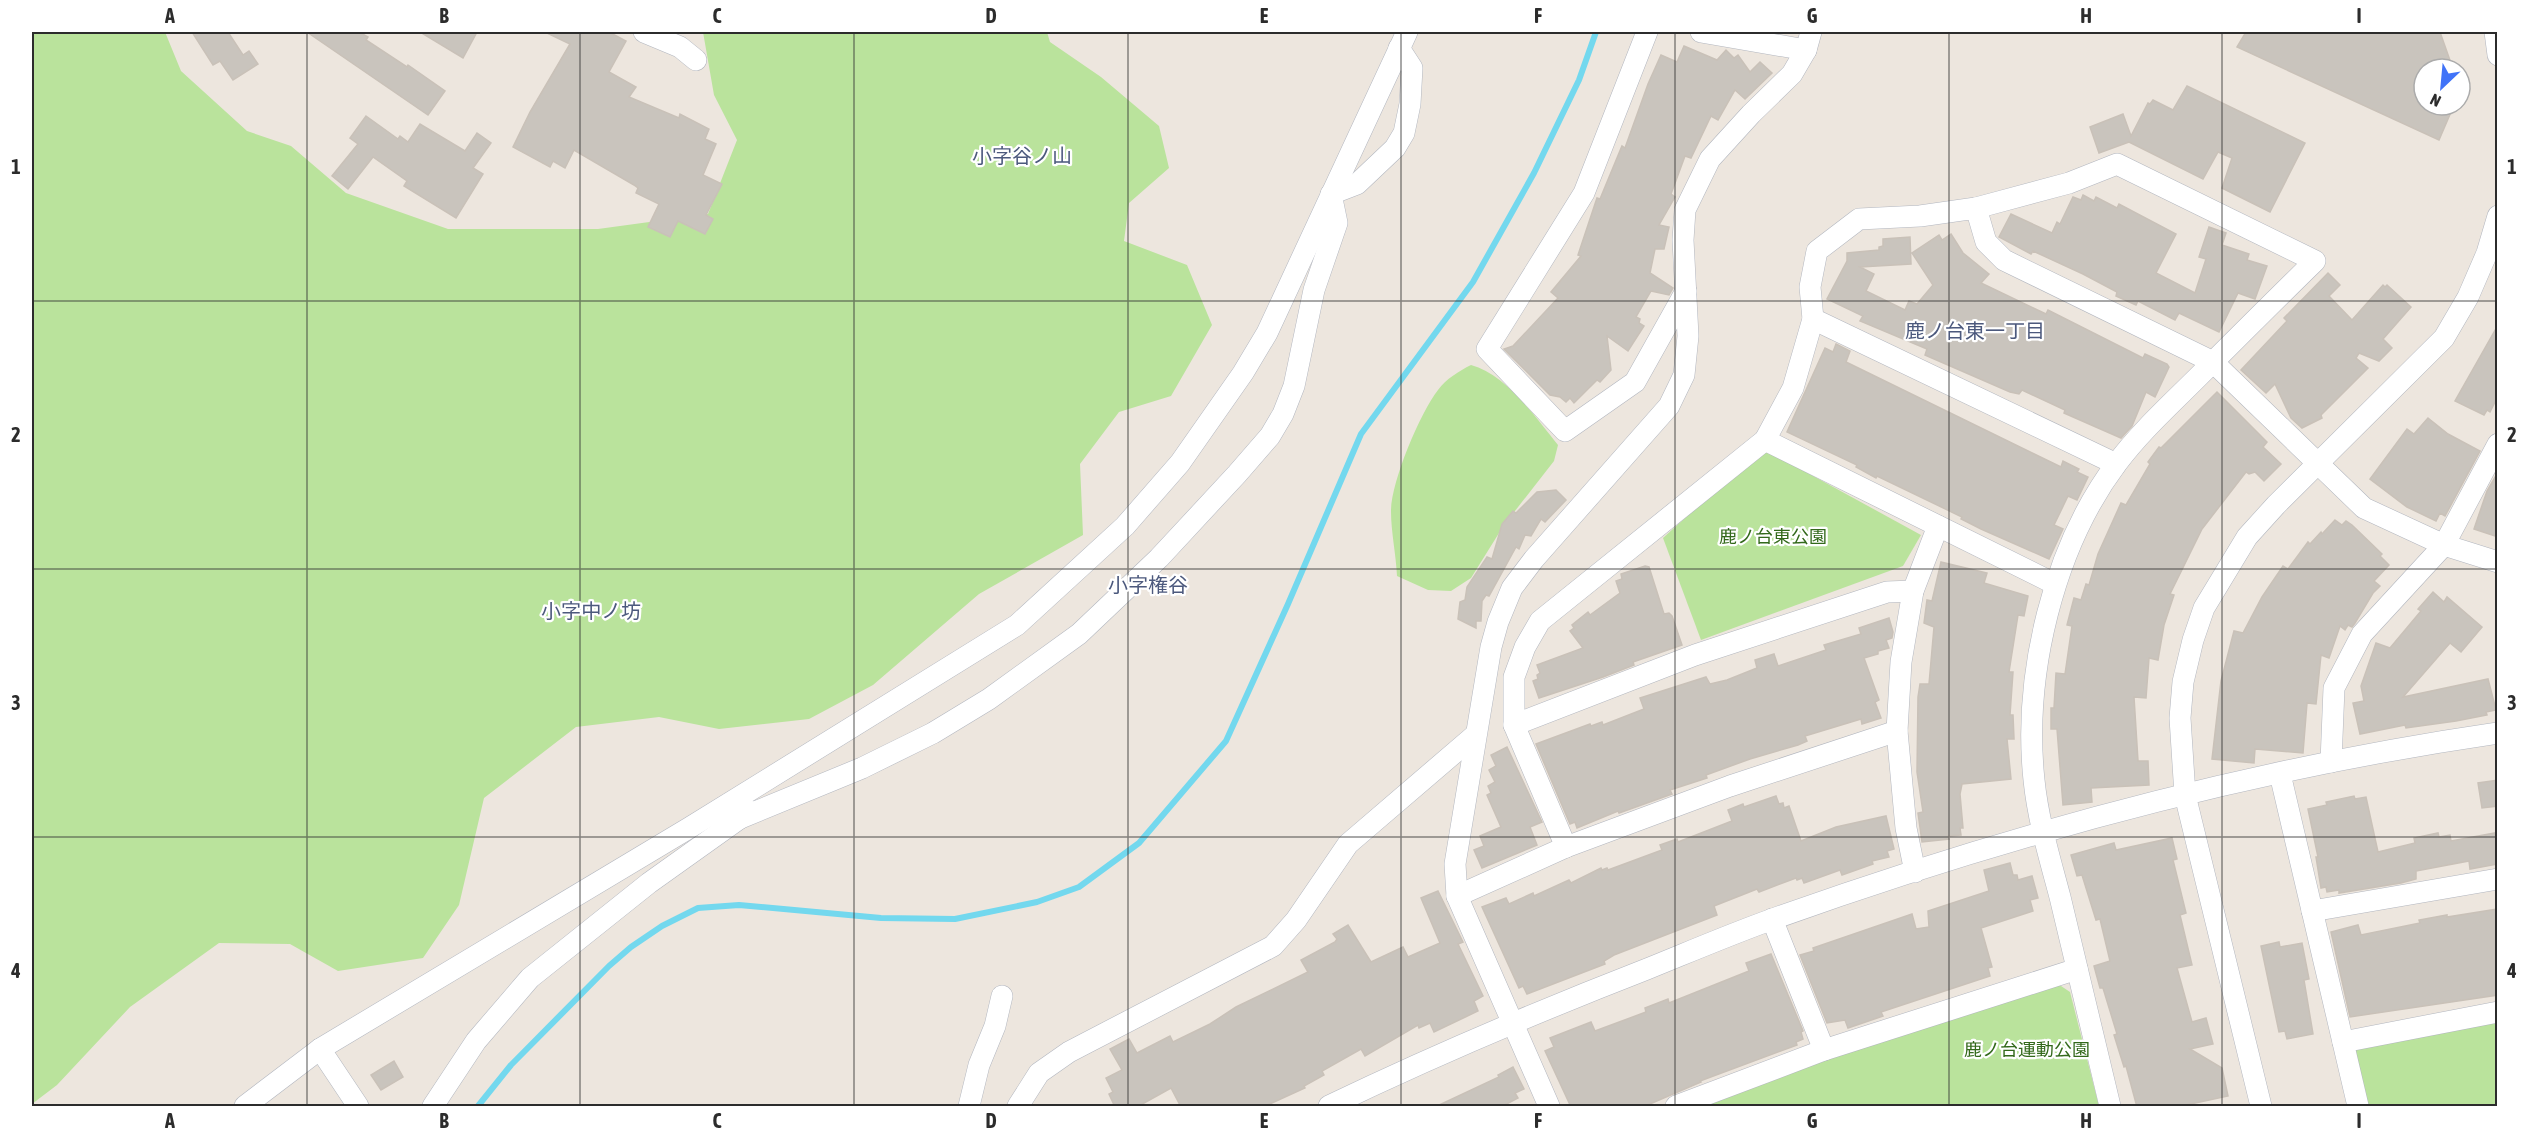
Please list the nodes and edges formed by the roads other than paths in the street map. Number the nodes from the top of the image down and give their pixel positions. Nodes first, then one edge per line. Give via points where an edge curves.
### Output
1 (644, 32) edge
2 (1647, 32) edge
3 (1701, 32) edge
4 (2495, 32) edge
5 (1403, 40) edge
6 (1809, 41) edge
7 (2498, 55) edge
8 (696, 60) dead end
9 (1331, 194) junction
10 (1976, 208) junction
11 (2498, 216) edge
12 (1686, 291) junction
13 (1813, 319) junction
14 (2213, 362) junction
15 (1765, 440) junction
16 (2498, 444) edge
17 (2116, 464) junction
18 (2318, 466) junction
19 (1938, 526) junction
20 (2444, 545) junction
21 (2498, 562) edge
22 (2055, 584) junction
23 (1913, 591) junction
24 (938, 675) junction
25 (1514, 725) junction
26 (1897, 731) junction
27 (2498, 733) edge
28 (1474, 736) junction
29 (2331, 762) junction
30 (2280, 774) junction
31 (2185, 795) junction
32 (738, 819) junction
33 (2043, 833) junction
34 (1566, 847) junction
35 (1915, 872) junction
36 (2498, 879) edge
37 (1457, 896) junction
38 (2312, 911) junction
39 (1772, 920) junction
40 (2077, 969) junction
41 (1002, 996) dead end
42 (2498, 1012) edge
43 (1512, 1022) junction
44 (2343, 1042) junction
45 (320, 1049) junction
46 (1824, 1050) junction
47 (245, 1107) edge
48 (358, 1107) edge
49 (433, 1107) edge
50 (969, 1107) edge
51 (1018, 1107) edge
52 (1329, 1107) edge
53 (1549, 1107) edge
54 (1676, 1107) edge
55 (2110, 1107) edge
56 (2261, 1107) edge
57 (2358, 1107) edge

1 - 8 street via 680,47
2 - 12 street via 1584,193 1487,349 1565,431 1635,382
3 - 6 street
4 - 7 street
5 - 9 street
5 - 9 street via 1412,68 1404,133 1395,148 1358,184
6 - 12 street via 1792,74 1710,159 1685,210
9 - 24 street via 1267,333 1180,463 1125,526 1017,625
9 - 32 street via 1337,223 1314,290 1294,386 1283,414 1270,436 1159,558 1079,634 989,699 933,733 862,768
10 - 13 street via 1859,219 1817,251 1810,287
10 - 14 street via 1986,242 2004,260
10 - 14 street via 2069,183 2117,164 2315,261
11 - 18 street via 2468,297 2444,338
12 - 28 street via 1688,336 1684,375 1669,406 1512,588 1491,647
13 - 15 street via 1792,388
13 - 17 street
14 - 17 street via 2144,430
14 - 18 street
15 - 19 street
15 - 25 street via 1540,621 1524,647 1514,677
16 - 20 street
17 - 22 street via 2093,502
18 - 20 street via 2364,508
18 - 31 street via 2247,537 2204,608 2182,691
19 - 22 street
19 - 23 street
20 - 21 street
20 - 29 street via 2362,634 2334,688
22 - 33 street via 2037,664 2032,727 2034,780
23 - 25 street via 1887,592 1695,655
23 - 26 street via 1901,662
24 - 32 street via 900,708
24 - 45 street
25 - 34 street
26 - 34 street via 1730,786
26 - 35 street via 1906,828
27 - 29 street
28 - 37 street via 1455,864
28 - 51 street via 1348,844 1296,920 1273,946 1069,1052 1039,1073
29 - 30 street
30 - 31 street
30 - 38 street
31 - 33 street
31 - 56 street
32 - 49 street via 649,883 530,978 476,1041
33 - 35 street
33 - 40 street
34 - 37 street
35 - 39 street
36 - 38 street
37 - 43 street
38 - 44 street
39 - 43 street
39 - 46 street
40 - 46 street
40 - 55 street
41 - 50 street
42 - 44 street
43 - 52 street
43 - 53 street
44 - 57 street
45 - 47 street
45 - 48 street
46 - 54 street

